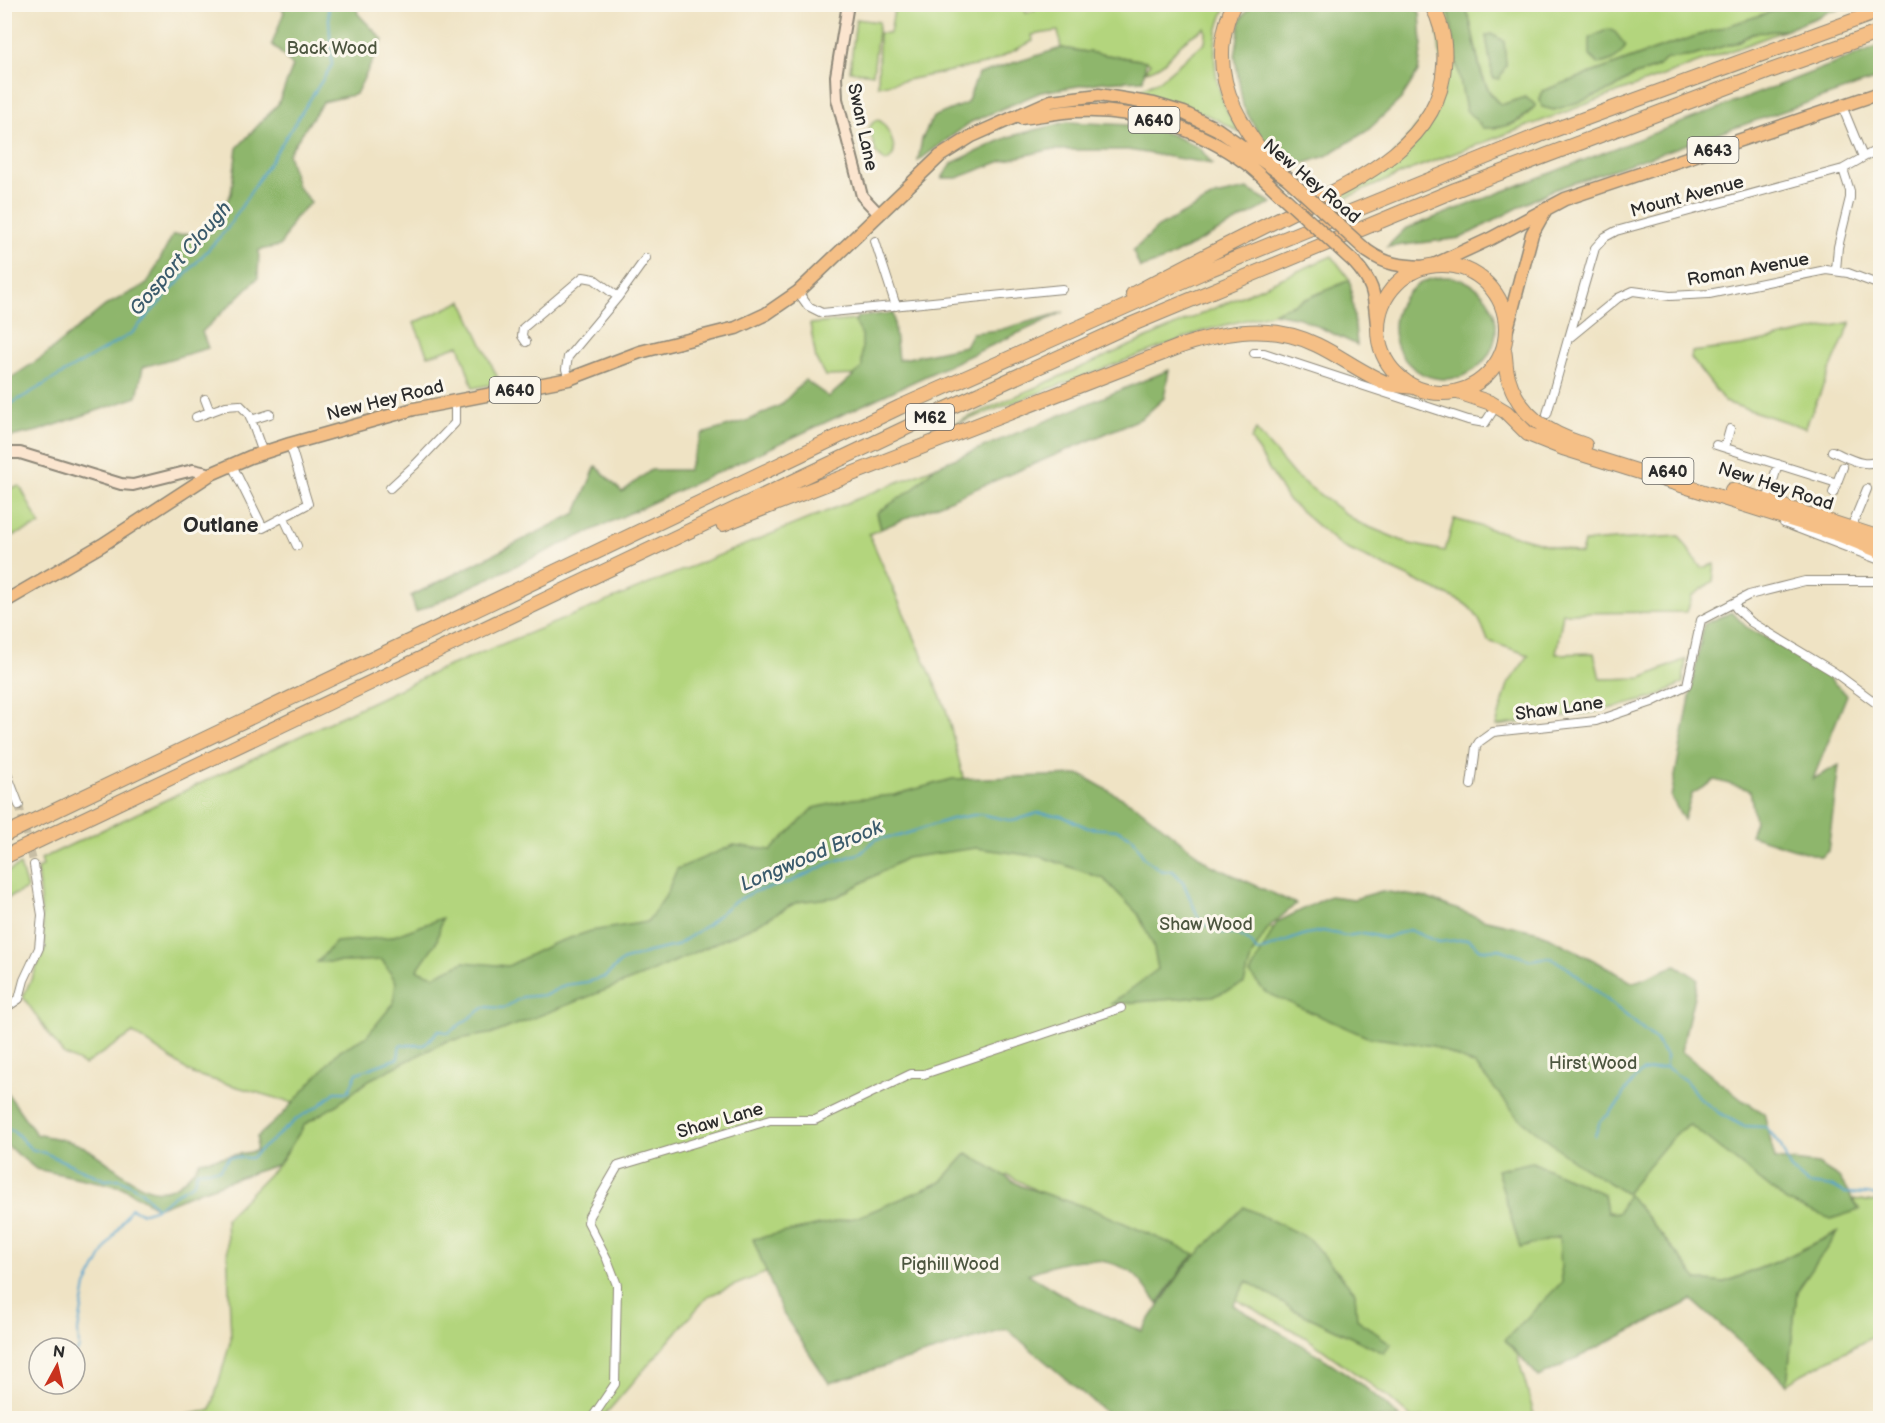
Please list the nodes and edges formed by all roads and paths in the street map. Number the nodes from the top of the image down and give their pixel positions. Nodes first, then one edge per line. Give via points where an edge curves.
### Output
1 (848, 4) edge
2 (1234, 4) edge
3 (1431, 4) edge
4 (1881, 11) edge
5 (1881, 32) edge
6 (1881, 93) edge
7 (1842, 106) junction
8 (1006, 120) junction
9 (1881, 148) edge
10 (1863, 157) junction
11 (1274, 167) junction
12 (1843, 169) junction
13 (1546, 208) junction
14 (879, 214) junction
15 (875, 241) dead end
16 (646, 258) dead end
17 (1430, 266) junction
18 (1836, 270) junction
19 (1881, 285) edge
20 (1062, 289) dead end
21 (798, 292) junction
22 (618, 297) junction
23 (896, 306) junction
24 (1377, 324) junction
25 (1507, 329) junction
26 (1569, 339) junction
27 (526, 342) dead end
28 (1504, 350) junction
29 (1019, 353) junction
30 (1254, 353) dead end
31 (568, 380) junction
32 (1509, 381) junction
33 (1414, 387) junction
34 (1458, 392) junction
35 (205, 399) dead end
36 (455, 401) junction
37 (1496, 406) junction
38 (210, 412) junction
39 (270, 414) dead end
40 (1547, 414) dead end
41 (196, 417) dead end
42 (251, 420) junction
43 (1730, 429) dead end
44 (290, 444) junction
45 (1832, 451) dead end
46 (4, 453) edge
47 (263, 453) junction
48 (1881, 459) edge
49 (1778, 464) junction
50 (232, 465) junction
51 (1843, 467) dead end
52 (212, 474) junction
53 (1837, 483) junction
54 (390, 488) dead end
55 (1867, 489) dead end
56 (1833, 492) dead end
57 (1710, 493) junction
58 (1767, 501) junction
59 (284, 518) junction
60 (1851, 528) junction
61 (1881, 538) edge
62 (297, 546) dead end
63 (1881, 551) edge
64 (1881, 560) edge
65 (616, 566) junction
66 (1881, 581) edge
67 (4, 602) edge
68 (1736, 602) junction
69 (1881, 706) edge
70 (4, 766) edge
71 (1471, 785) dead end
72 (19, 805) tunnel mouth
73 (4, 835) edge
74 (4, 857) edge
75 (34, 865) tunnel mouth
76 (1121, 1008) dead end
77 (4, 1009) edge
78 (592, 1419) edge

1 - 14 street, Swan Lane via 836,76 837,99 862,196
2 - 11 highway via 1222,49 1225,87 1246,131
3 - 29 highway via 1444,42 1442,82 1433,109 1401,149 1365,175
4 - 29 highway, M62 via 1529,140 1208,270
5 - 65 highway, M62 via 1569,146 1295,255 1112,333
6 - 7 main road, A643
7 - 10 street
7 - 13 main road, A643
8 - 11 main road, New Hey Road / A640 via 1051,100 1099,95 1127,99 1184,113
8 - 14 main road, New Hey Road / A640 via 940,156
8 - 24 main road, New Hey Road / A640, bridge via 1075,111 1109,112 1177,126 1210,141 1248,165 1366,274 1374,290
9 - 10 street, Mount Avenue
10 - 12 street, Mount Avenue
11 - 17 main road, New Hey Road / A640, bridge via 1366,251 1382,261 1402,266
12 - 18 street via 1850,198
12 - 26 street, Mount Avenue via 1605,237 1595,248
13 - 17 main road, A643
13 - 25 main road via 1532,234
14 - 21 main road, New Hey Road / A640
15 - 23 street
16 - 22 street
17 - 24 highway, A640 via 1409,273 1394,286 1384,300
17 - 25 highway, A640 via 1456,266 1490,285 1502,306
18 - 19 street, Roman Avenue
18 - 26 street, Roman Avenue via 1690,296 1634,291 1618,298
20 - 23 street
21 - 23 street via 808,306 822,313
21 - 31 main road, New Hey Road / A640 via 736,328 640,352
22 - 27 street via 594,279 583,277 523,328
22 - 31 street via 568,357
24 - 33 highway, A640 via 1384,358 1394,372
25 - 28 highway, A640
26 - 40 street
28 - 32 highway, New Hey Road / A640
28 - 34 highway, A640 via 1482,380
29 - 73 highway, M62
30 - 37 street via 1468,420 1485,423
31 - 36 main road, New Hey Road / A640
32 - 37 highway
32 - 58 highway, New Hey Road / A640 via 1531,418 1571,440
33 - 34 highway, A640 via 1442,394
33 - 65 highway via 1388,384 1295,336 1272,331 1228,332 1181,346
34 - 37 highway, New Hey Road / A640
35 - 38 street
36 - 44 main road, New Hey Road / A640 via 376,418
36 - 54 street via 455,423
37 - 57 highway, New Hey Road / A640 via 1527,434
38 - 41 street
38 - 42 street via 240,405
39 - 42 street
42 - 47 street
43 - 49 street via 1720,446
44 - 47 main road, New Hey Road / A640
44 - 59 street via 308,504
45 - 48 street via 1864,464
46 - 52 street via 20,453 121,484 133,485 193,470
47 - 50 main road, New Hey Road / A640
49 - 53 street
49 - 58 street
50 - 52 main road, New Hey Road / A640
50 - 59 street via 263,528
51 - 53 street
52 - 67 main road, New Hey Road / A640
53 - 56 street
55 - 60 street
57 - 63 highway, New Hey Road / A640
57 - 64 street, New Hey Road
58 - 60 highway, New Hey Road / A640
59 - 62 street
60 - 61 highway, New Hey Road / A640
65 - 74 highway, M62
66 - 68 street via 1805,581
68 - 69 street via 1736,608 1751,622
68 - 71 street, Shaw Lane via 1701,620 1687,685 1596,721 1493,732 1476,747
70 - 72 street
75 - 77 street via 42,915 39,948 19,999
76 - 78 street, Shaw Lane via 924,1074 910,1074 815,1120 770,1120 618,1166 588,1222 617,1285 615,1384

